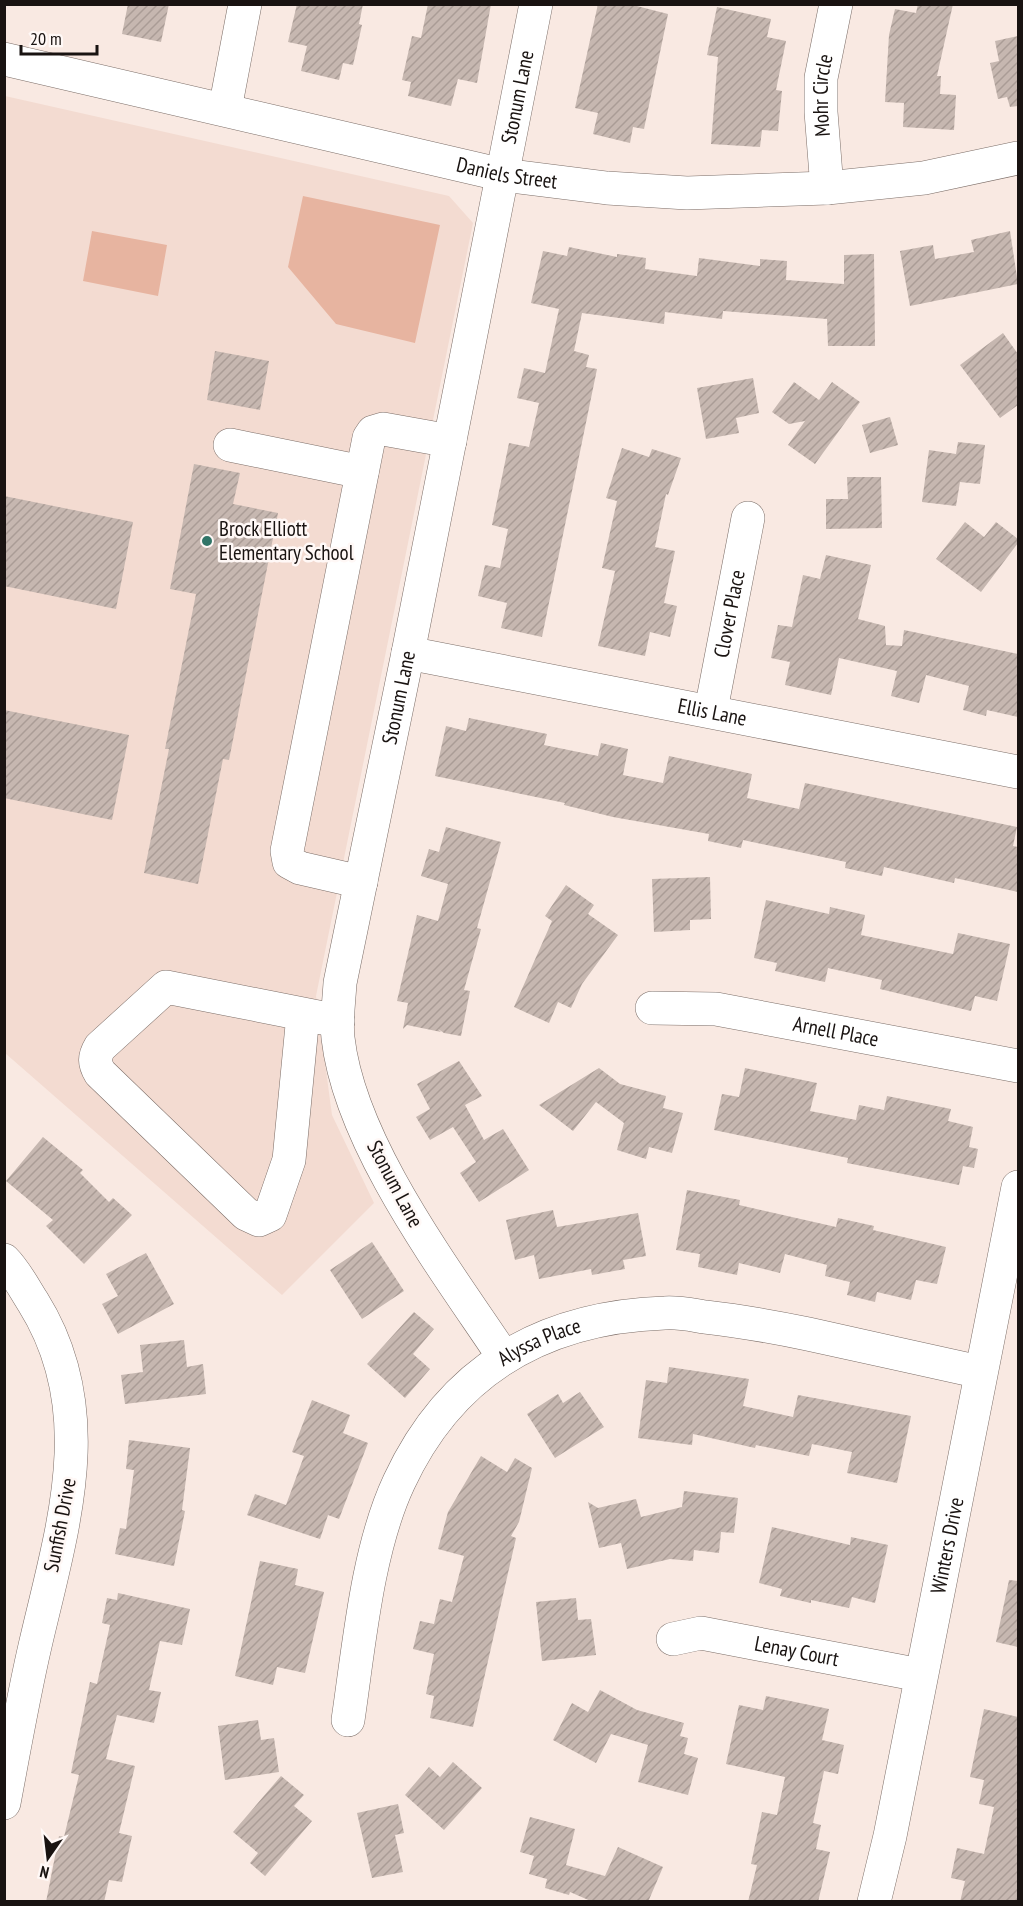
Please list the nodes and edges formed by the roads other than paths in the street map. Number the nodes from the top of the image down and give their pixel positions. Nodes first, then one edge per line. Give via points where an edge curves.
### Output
1 (245, 4) edge
2 (536, 4) edge
3 (836, 4) edge
4 (4, 59) edge
5 (225, 109) junction
6 (1018, 158) edge
7 (503, 175) junction
8 (827, 188) junction
9 (450, 441) junction
10 (230, 445) dead end
11 (362, 472) junction
12 (748, 518) dead end
13 (408, 653) junction
14 (711, 710) junction
15 (1018, 772) edge
16 (361, 882) junction
17 (652, 1008) dead end
18 (303, 1015) junction
19 (338, 1021) junction
20 (1018, 1066) edge
21 (1018, 1187) edge
22 (4, 1260) edge
23 (503, 1356) junction
24 (980, 1372) junction
25 (673, 1639) dead end
26 (920, 1676) junction
27 (15, 1684) edge
28 (348, 1720) dead end
29 (4, 1803) edge
30 (874, 1902) edge

1 - 5 street
2 - 7 street, Stonum Lane
3 - 8 street, Mohr Circle via 821,78
4 - 5 street, Daniels Street
5 - 7 street, Daniels Street
6 - 8 street, Daniels Street via 924,178
7 - 8 street, Daniels Street via 687,193
7 - 9 street, Stonum Lane
9 - 11 street via 383,429 373,432
9 - 13 street, Stonum Lane
10 - 11 street
11 - 16 street via 287,851 289,862 300,868
12 - 14 street, Clover Place
13 - 14 street, Ellis Lane
13 - 16 street, Stonum Lane
14 - 15 street, Ellis Lane
16 - 19 street, Stonum Lane via 340,983
17 - 20 street, Arnell Place via 716,1009
18 - 18 street via 166,987 100,1047 95,1064 246,1214 259,1220 270,1215 289,1160
18 - 19 street
19 - 23 street, Stonum Lane via 348,1086 376,1154 417,1227
21 - 24 street, Winters Drive
22 - 27 street, Sunfish Drive via 48,1326 67,1378 71,1406 72,1460 63,1522
23 - 24 street, Alyssa Place via 541,1338 603,1318 667,1313 756,1323
23 - 28 street, Alyssa Place via 454,1398 423,1436 398,1484 366,1598
24 - 26 street, Winters Drive
25 - 26 street, Lenay Court via 701,1633
26 - 30 street, Winters Drive
27 - 29 street, Sunfish Drive

